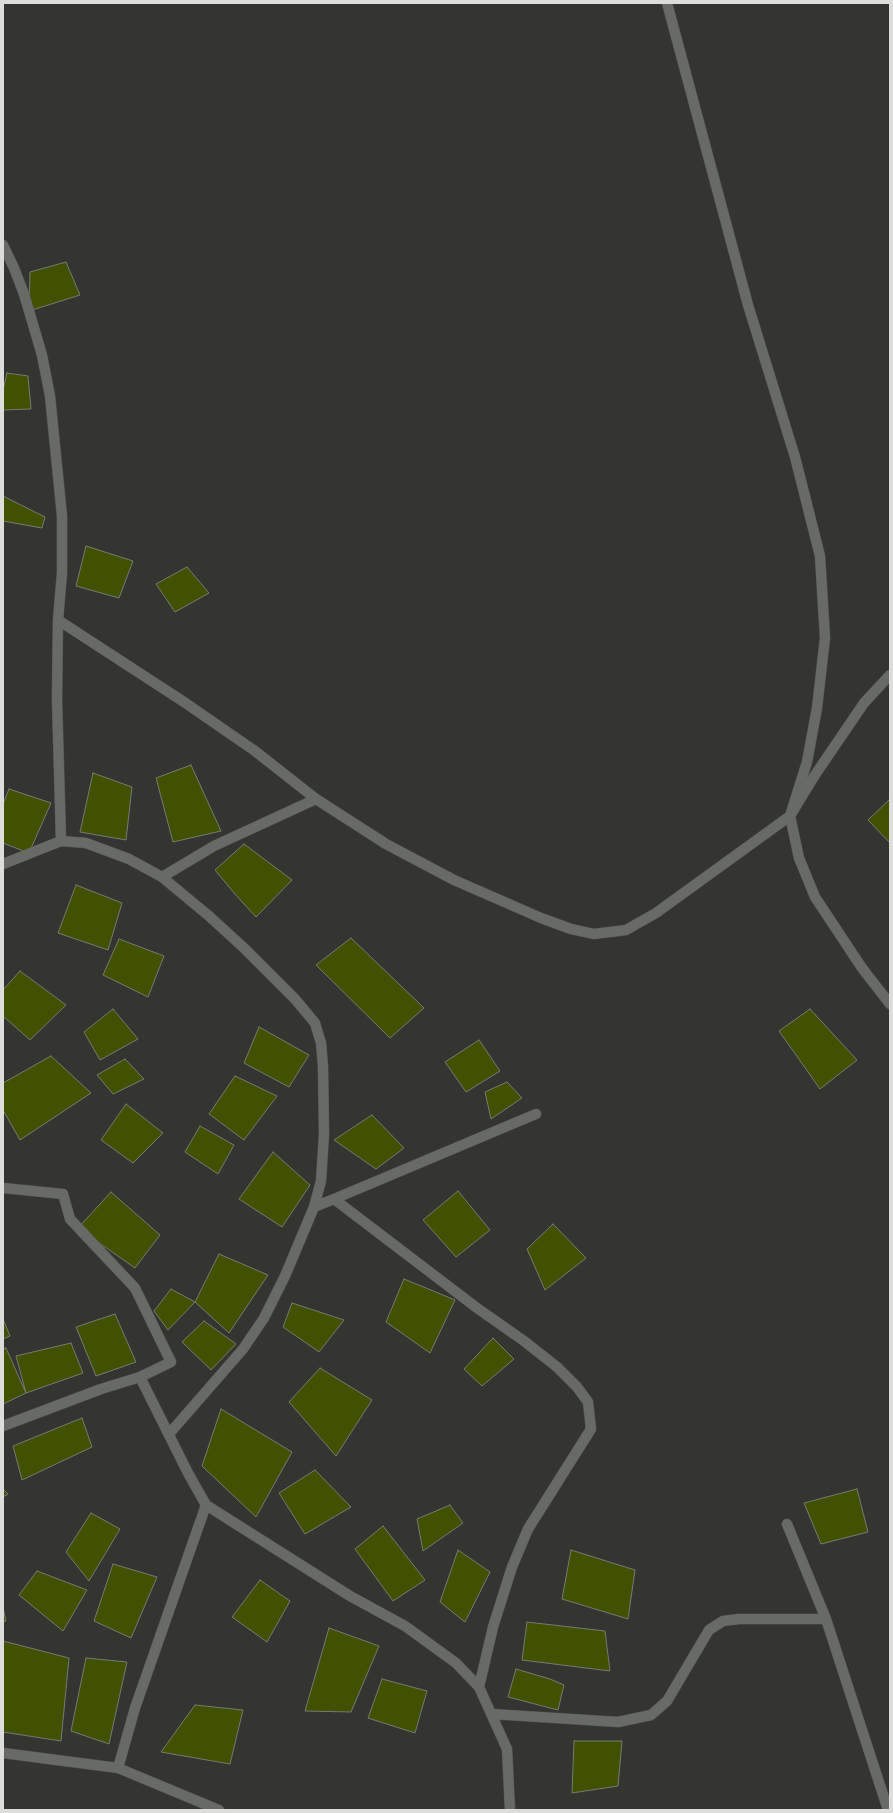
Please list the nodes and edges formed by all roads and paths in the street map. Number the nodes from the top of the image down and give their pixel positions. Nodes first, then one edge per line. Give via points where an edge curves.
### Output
1 (667, 3) edge
2 (3, 245) edge
3 (58, 620) junction
4 (890, 675) edge
5 (316, 799) junction
6 (790, 816) junction
7 (61, 840) junction
8 (3, 864) edge
9 (162, 877) junction
10 (890, 1004) edge
11 (536, 1114) dead end
12 (3, 1188) edge
13 (334, 1199) junction
14 (314, 1207) junction
15 (140, 1377) junction
16 (3, 1426) edge
17 (169, 1434) junction
18 (206, 1505) junction
19 (787, 1524) dead end
20 (826, 1619) junction
21 (479, 1687) junction
22 (492, 1714) junction
23 (3, 1753) edge
24 (118, 1768) junction
25 (219, 1810) edge
26 (510, 1810) edge
27 (888, 1810) edge

1 - 6 street via 748,305 795,457 820,556 825,638 817,708 807,762
2 - 3 street via 27,305 42,355 50,396 62,516 62,573
3 - 5 street via 255,751
3 - 7 street via 57,698
4 - 6 street via 864,703
5 - 6 street via 386,844 454,880 541,918 594,934 626,930 656,913
5 - 9 street via 214,846
6 - 10 street via 799,858 815,896 862,968
7 - 8 street
7 - 9 street via 86,842 129,859
9 - 14 street via 244,948 316,1023 323,1066 324,1134 321,1181
11 - 13 street
12 - 15 street via 63,1194 70,1219 135,1288 171,1362
13 - 14 street
13 - 21 street via 530,1345 572,1382 588,1402 591,1429 528,1529 512,1567 493,1627
14 - 17 street via 264,1318 243,1349
15 - 16 street
15 - 17 street
17 - 18 street
18 - 21 street via 350,1596 405,1626 456,1663
18 - 24 street via 135,1708
19 - 20 street
20 - 22 street via 723,1621 709,1630 667,1701 651,1715 618,1722
20 - 27 street
21 - 22 street
22 - 26 street via 507,1749
23 - 24 street
24 - 25 street

